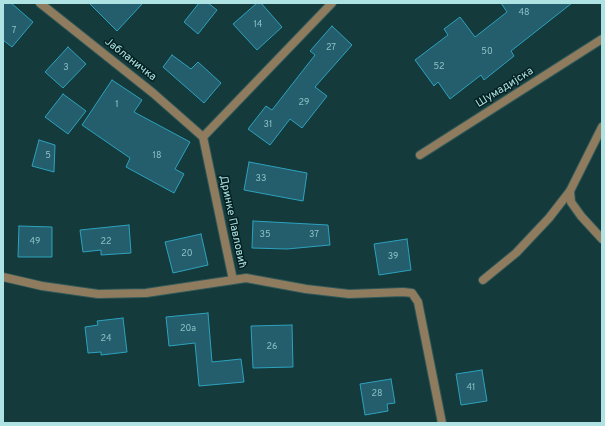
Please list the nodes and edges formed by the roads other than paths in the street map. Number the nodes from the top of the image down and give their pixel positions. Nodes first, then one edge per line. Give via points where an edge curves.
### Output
1 (40, 3) edge
2 (332, 3) edge
3 (602, 39) edge
4 (602, 127) edge
5 (203, 137) junction
6 (420, 155) dead end
7 (570, 191) junction
8 (602, 239) edge
9 (3, 277) edge
10 (233, 280) junction
11 (483, 280) dead end
12 (442, 423) edge

1 - 5 street, Јабланичка via 153,93
2 - 5 street
3 - 6 street, Шумадијска
4 - 7 street
5 - 10 street, Дринке Павловић
7 - 8 street via 571,202
7 - 11 street via 516,253
9 - 10 street via 98,294 146,293
10 - 12 street, Дринке Павловић via 246,278 349,294 412,293 418,302

